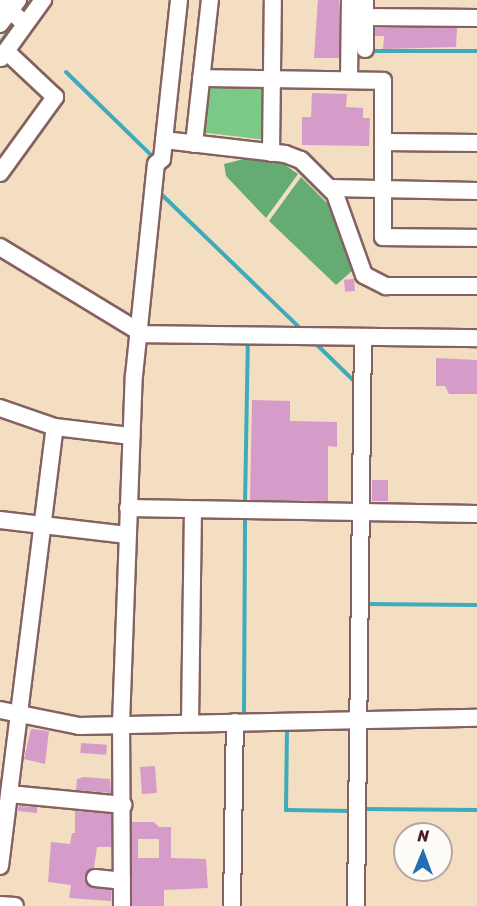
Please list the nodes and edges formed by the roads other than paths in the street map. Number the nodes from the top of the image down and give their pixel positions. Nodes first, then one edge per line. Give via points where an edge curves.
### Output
1 (43, 0) edge
2 (179, 0) edge
3 (210, 0) edge
4 (273, 0) edge
5 (350, 0) edge
6 (365, 8) edge
7 (13, 14) edge
8 (477, 18) edge
9 (365, 49) dead end
10 (3, 55) edge
11 (201, 78) junction
12 (272, 79) junction
13 (349, 80) junction
14 (164, 140) junction
15 (383, 142) junction
16 (477, 143) edge
17 (194, 144) junction
18 (271, 153) junction
19 (0, 173) edge
20 (330, 188) junction
21 (383, 189) junction
22 (477, 191) edge
23 (477, 238) edge
24 (0, 247) edge
25 (477, 286) edge
26 (138, 332) junction
27 (363, 337) junction
28 (477, 338) edge
29 (0, 408) edge
30 (55, 427) junction
31 (131, 436) junction
32 (128, 508) junction
33 (193, 510) junction
34 (361, 513) junction
35 (477, 514) edge
36 (0, 520) edge
37 (41, 525) junction
38 (127, 535) junction
39 (0, 710) edge
40 (18, 714) junction
41 (477, 718) edge
42 (358, 720) junction
43 (235, 722) junction
44 (190, 723) junction
45 (121, 724) junction
46 (9, 794) junction
47 (123, 805) junction
48 (0, 866) edge
49 (95, 878) dead end
50 (122, 881) junction
51 (0, 905) edge
52 (15, 906) edge
53 (122, 906) edge
54 (232, 906) edge
55 (356, 906) edge

1 - 7 street
2 - 14 street
3 - 11 street
4 - 12 street
5 - 13 street
6 - 8 street
6 - 9 street
7 - 10 street
10 - 19 street via 55,98
11 - 12 street
11 - 17 street
12 - 13 street
12 - 18 street
13 - 15 street via 383,81
14 - 17 street
14 - 26 street via 162,159 156,164
15 - 16 street
15 - 21 street
17 - 18 street
18 - 20 street via 301,160
20 - 21 street
20 - 25 street via 363,275 386,286
21 - 22 street
21 - 23 street via 382,237
24 - 26 street
26 - 27 street
26 - 31 street
27 - 28 street
27 - 34 street
29 - 30 street
30 - 31 street
30 - 37 street
31 - 32 street
32 - 33 street
32 - 38 street
33 - 34 street
33 - 44 street
34 - 35 street
34 - 42 street
36 - 37 street
37 - 38 street
37 - 40 street
38 - 45 street
39 - 40 street
40 - 45 street via 80,726
40 - 46 street
41 - 42 street
42 - 43 street
42 - 55 street
43 - 44 street
43 - 54 street
44 - 45 street
45 - 47 street
46 - 47 street
46 - 48 street
47 - 50 street
49 - 50 street
50 - 53 street
51 - 52 street

